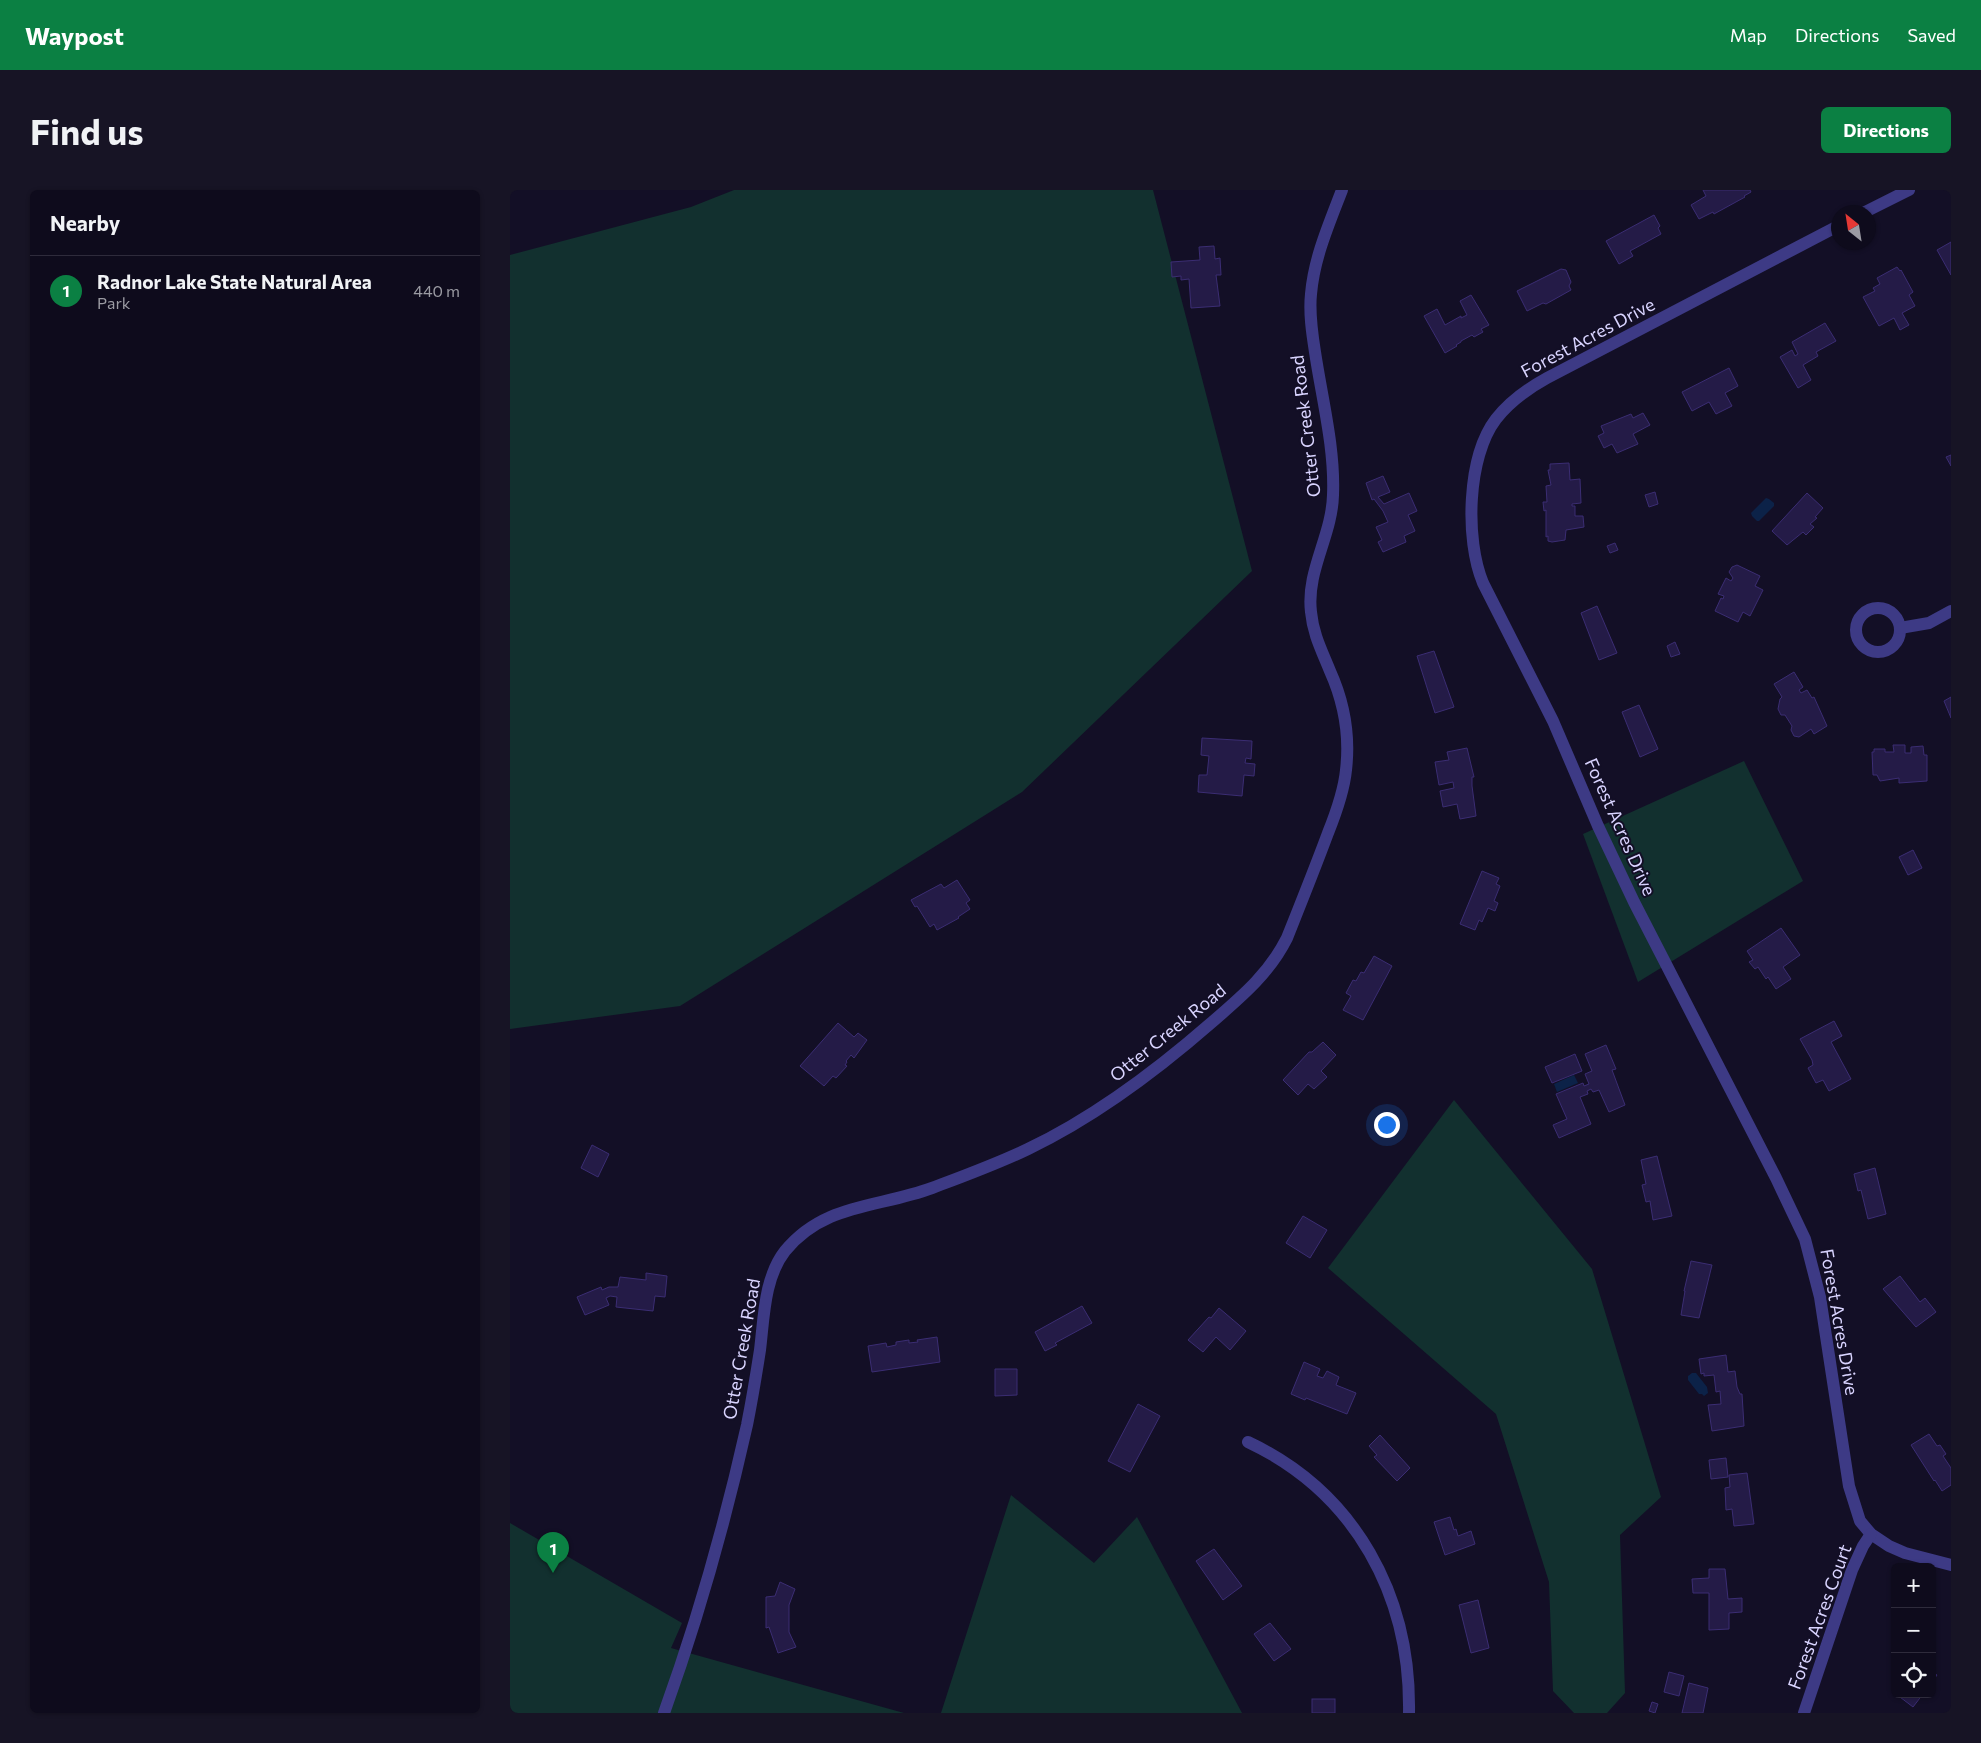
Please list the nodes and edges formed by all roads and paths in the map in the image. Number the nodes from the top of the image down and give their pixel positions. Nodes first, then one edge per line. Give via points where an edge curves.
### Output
1 (1342, 190) edge
2 (1909, 190) edge
3 (1876, 206) edge
4 (1831, 230) edge
5 (1951, 611) edge
6 (1900, 628) dead end
7 (1248, 1442) dead end
8 (1871, 1534) junction
9 (1951, 1565) edge
10 (664, 1713) edge
11 (1409, 1713) edge
12 (1804, 1713) edge

1 - 10 street, Otter Creek Road via 1319,253 1310,295 1334,485 1330,524 1310,596 1316,640 1344,712 1346,771 1336,814 1287,938 1279,954 1250,989 1172,1056 1071,1126 1028,1149 941,1185 821,1220 783,1253 770,1281 754,1394 735,1477 692,1634
2 - 3 street
4 - 8 street, Forest Acres Drive via 1563,369 1518,396 1496,420 1484,441 1476,471 1471,518 1473,551 1483,583 1549,712 1630,894 1805,1239 1820,1297 1849,1486 1860,1521
5 - 6 street via 1929,623
7 - 11 street via 1286,1463 1311,1482 1343,1514 1367,1548 1400,1624 1408,1665
8 - 9 street, Forest Acres Drive via 1905,1553
8 - 12 street, Forest Acres Court via 1852,1570

